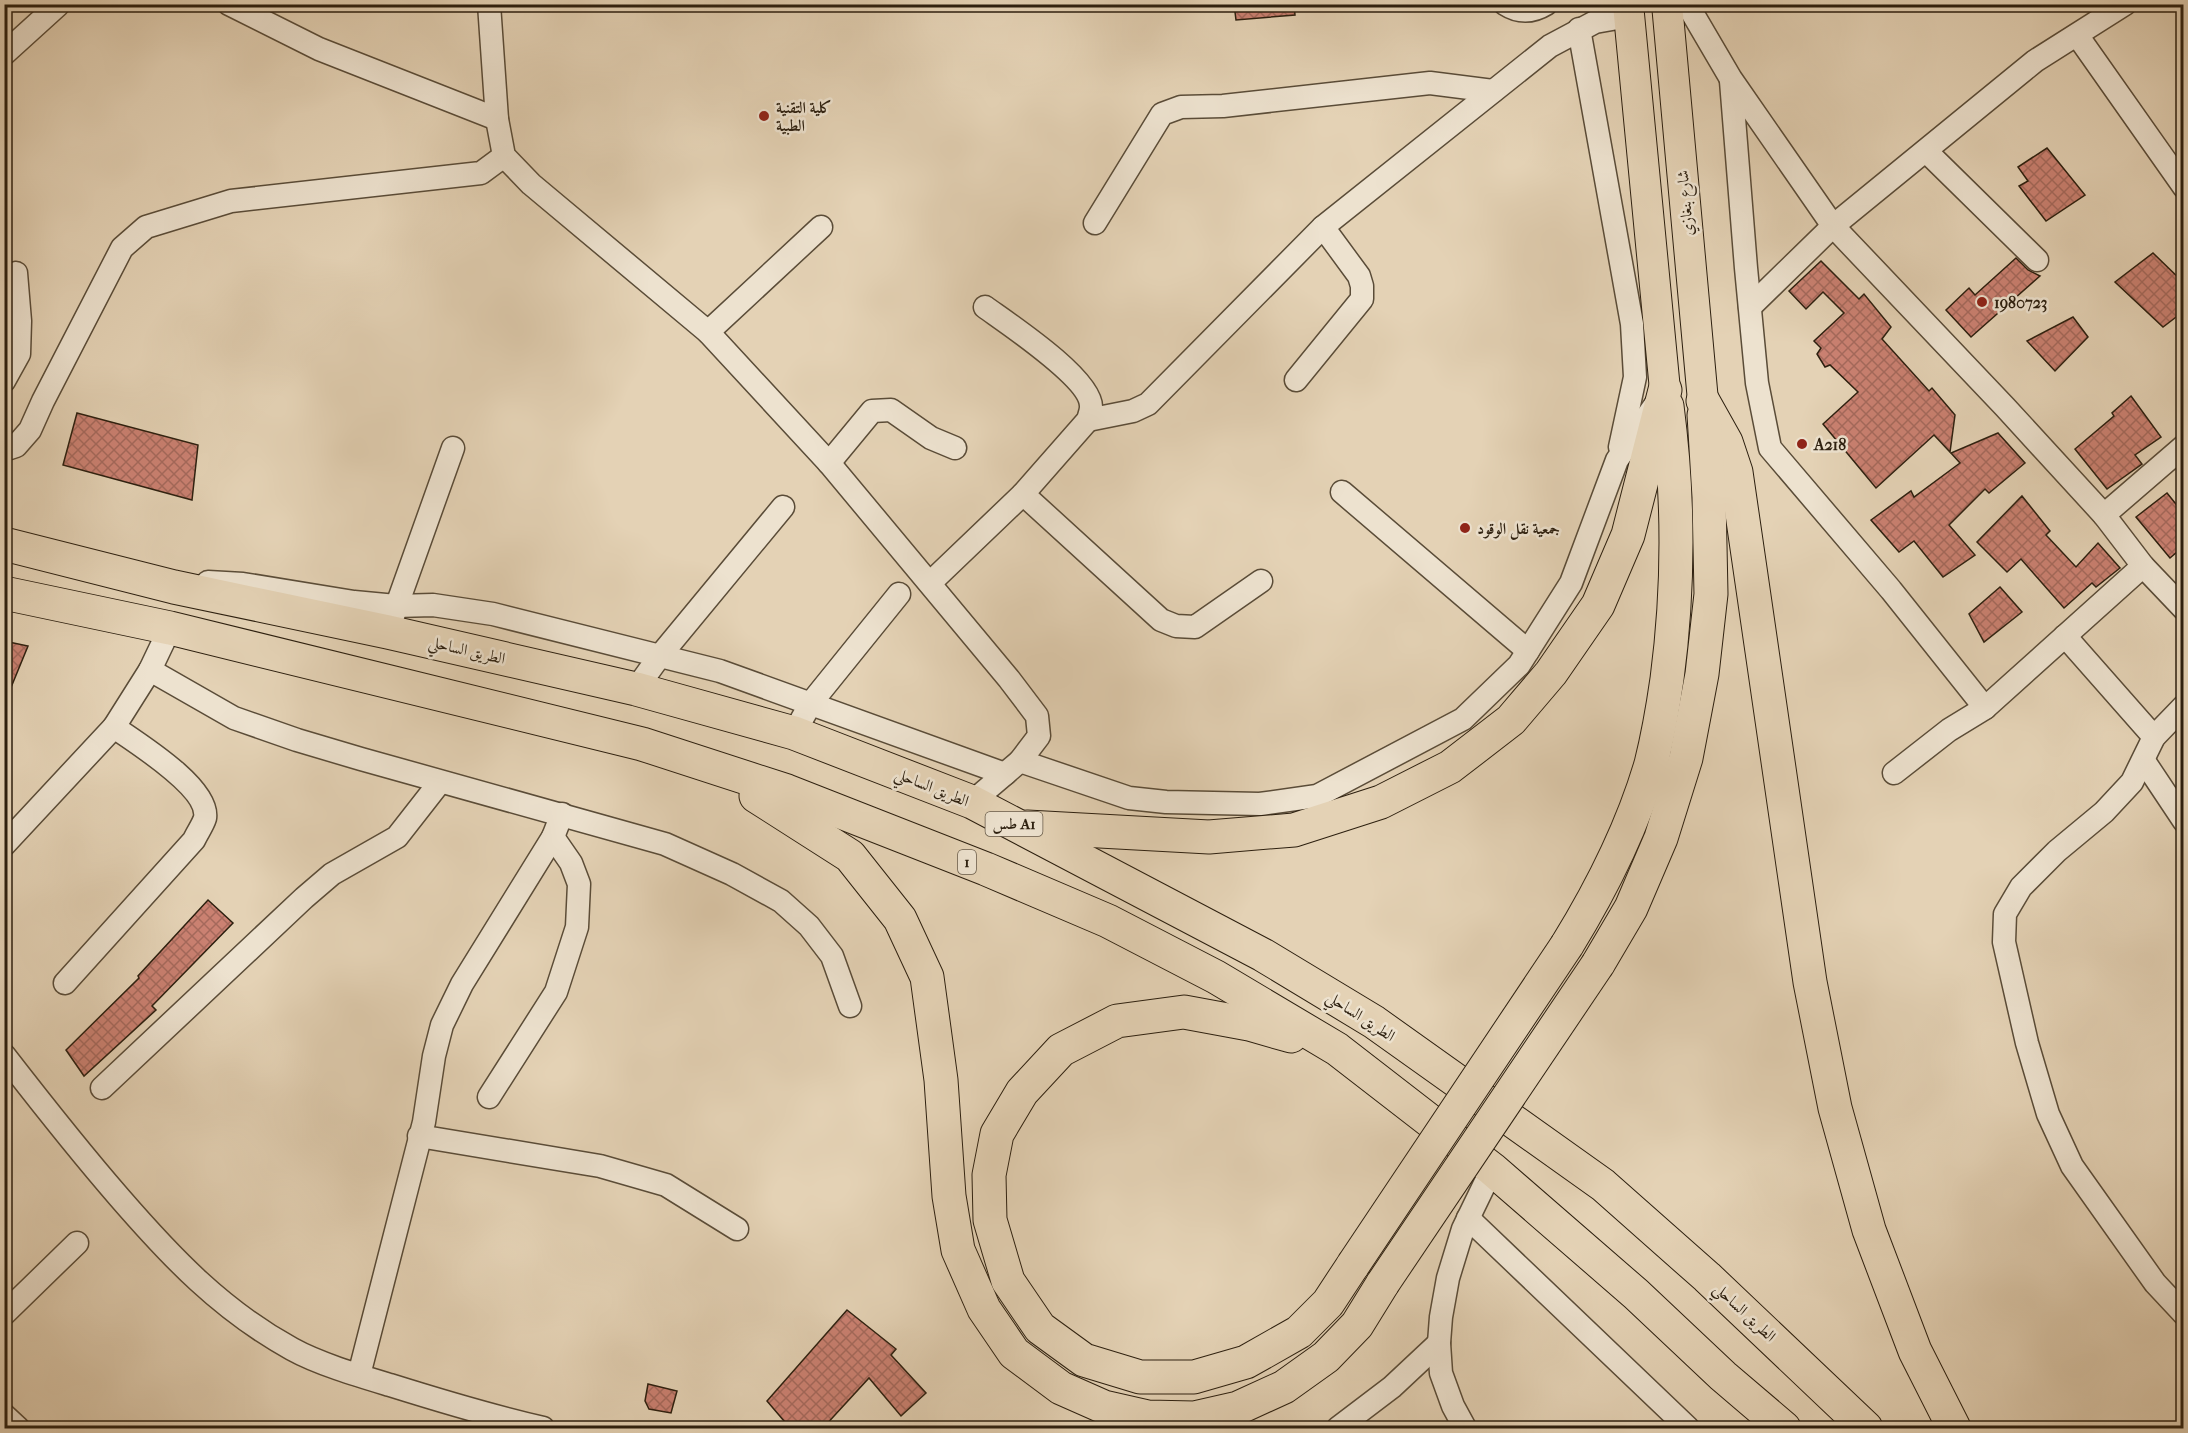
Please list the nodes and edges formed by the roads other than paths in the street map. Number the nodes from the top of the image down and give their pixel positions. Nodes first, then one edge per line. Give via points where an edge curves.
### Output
1 (229, 4) edge
2 (489, 4) edge
3 (1505, 4) edge
4 (1546, 4) edge
5 (1667, 4) edge
6 (1687, 4) edge
7 (1708, 4) edge
8 (2126, 4) edge
9 (58, 5) edge
10 (1628, 10) edge
11 (1580, 29) junction
12 (2077, 35) junction
13 (1708, 40) junction
14 (4, 54) edge
15 (1731, 79) junction
16 (1493, 91) junction
17 (497, 119) junction
18 (1926, 151) junction
19 (504, 156) junction
20 (2184, 187) edge
21 (1095, 223) dead end
22 (1833, 226) junction
23 (821, 227) dead end
24 (1323, 227) junction
25 (2037, 260) dead end
26 (16, 273) dead end
27 (985, 307) dead end
28 (1750, 307) junction
29 (708, 332) junction
30 (1296, 380) dead end
31 (4, 381) edge
32 (1665, 390) junction
33 (1704, 401) junction
34 (1088, 420) junction
35 (2184, 446) edge
36 (453, 448) dead end
37 (955, 448) dead end
38 (4, 450) edge
39 (1617, 460) junction
40 (828, 463) junction
41 (1342, 492) dead end
42 (1023, 494) junction
43 (783, 507) dead end
44 (2104, 515) junction
45 (4, 544) edge
46 (2143, 566) junction
47 (1261, 581) dead end
48 (930, 583) junction
49 (4, 593) edge
50 (899, 594) dead end
51 (2184, 609) edge
52 (392, 619) junction
53 (170, 628) junction
54 (2065, 636) junction
55 (1528, 651) junction
56 (659, 657) junction
57 (150, 670) junction
58 (636, 689) junction
59 (811, 703) junction
60 (2184, 706) edge
61 (1985, 708) junction
62 (114, 727) junction
63 (794, 733) junction
64 (2154, 737) junction
65 (642, 744) junction
66 (2144, 761) junction
67 (1013, 768) junction
68 (1894, 773) dead end
69 (440, 782) junction
70 (972, 802) junction
71 (562, 814) junction
72 (2184, 821) edge
73 (1021, 827) junction
74 (553, 837) junction
75 (4, 845) edge
76 (64, 984) dead end
77 (850, 1006) dead end
78 (1337, 1049) junction
79 (4, 1056) edge
80 (102, 1088) dead end
81 (489, 1097) dead end
82 (419, 1136) junction
83 (1492, 1169) junction
84 (1468, 1218) junction
85 (737, 1229) dead end
86 (77, 1243) dead end
87 (2182, 1309) edge
88 (4, 1314) edge
89 (1439, 1343) junction
90 (359, 1375) junction
91 (4, 1415) edge
92 (18, 1428) edge
93 (543, 1428) edge
94 (1338, 1428) edge
95 (1465, 1428) edge
96 (1688, 1428) edge
97 (1784, 1428) edge
98 (1866, 1428) edge
99 (1953, 1428) edge

1 - 17 street via 319,49
2 - 17 street
3 - 4 street via 1520,11 1533,11
5 - 33 main road, شارع بنغازي
6 - 13 street
7 - 13 street
8 - 12 street
9 - 14 street
10 - 11 street
10 - 32 main road
11 - 16 street via 1550,46
11 - 39 street via 1632,324 1635,377
12 - 18 street via 2035,62
12 - 20 street
13 - 15 street
15 - 22 street
15 - 28 street
16 - 21 street via 1430,83 1223,106 1181,107 1162,114
16 - 24 street
17 - 19 street
18 - 22 street
18 - 25 street
19 - 29 street via 531,184
19 - 38 street via 481,172 231,201 146,227 122,248 30,430 16,446
22 - 28 street
22 - 44 street
23 - 29 street
24 - 30 street via 1359,276 1362,299
24 - 34 street via 1148,404
26 - 31 street via 19,354
27 - 34 street via 1038,345 1083,386 1091,405
28 - 61 street via 1757,383 1770,448
29 - 40 street
32 - 39 street
32 - 73 highway via 1628,535 1598,605 1551,673 1511,720 1450,767 1381,802 1294,830 1209,837
32 - 78 highway, bridge via 1674,455 1677,547 1673,635 1663,704 1651,763 1634,813 1603,883 1567,945 1328,1303 1299,1332 1246,1362 1194,1377 1140,1377 1084,1360 1040,1328 1008,1281 990,1220 989,1175 997,1134 1022,1092 1061,1050 1117,1021 1184,1012 1249,1024
33 - 65 highway, bridge via 1711,594 1702,674 1686,758 1661,838 1631,908 1598,964 1357,1325 1326,1357 1284,1387 1238,1408 1194,1418 1148,1417 1104,1407 1061,1388 1014,1353 984,1309 958,1250 927,977 900,919 850,856 769,803
33 - 99 highway via 1726,442 1736,472 1810,982 1836,1108 1869,1230 1915,1351
34 - 42 street
35 - 44 street
36 - 52 street
37 - 40 street via 931,438 891,410 872,411
39 - 55 street via 1571,583
40 - 48 street
41 - 55 street
42 - 47 street via 1161,620 1176,626 1195,627
42 - 48 street
43 - 56 street
44 - 46 street
45 - 52 highway, الطريق الساحلي / طس A1 via 174,587
46 - 51 street
46 - 54 street
48 - 67 street via 1037,716 1040,736
49 - 53 highway, 1
50 - 59 street
52 - 56 street via 433,605 493,614
52 - 58 highway, الطريق الساحلي / طس A1
53 - 57 street
53 - 65 highway, 1
54 - 61 street
54 - 64 street
55 - 67 street via 1519,665 1463,719 1317,796 1260,804 1166,802 1129,798
56 - 58 street
56 - 59 street via 720,671
57 - 62 street
57 - 69 street via 234,718
58 - 63 highway, الطريق الساحلي / طس A1
59 - 63 street
59 - 67 street
60 - 64 street
61 - 68 street via 1949,730
62 - 75 street
62 - 76 street via 189,782 203,803 205,818 194,840
63 - 70 highway, الطريق الساحلي / طس A1
64 - 66 street
65 - 78 highway, 1 via 787,791 1108,921 1216,977
66 - 72 street
66 - 87 street via 2132,782 2104,812 2020,887 2005,914 2004,942 2048,1114 2072,1166 2155,1283
67 - 70 street
69 - 71 street
69 - 80 street via 397,837 332,874
70 - 73 highway, الطريق الساحلي / طس A1
71 - 74 street
71 - 77 street via 665,844 781,901 809,926 832,956
73 - 98 highway, الطريق الساحلي / طس A1 via 1263,955 1374,1022 1593,1178 1707,1277
74 - 81 street via 572,863 579,884 577,927 556,992
74 - 82 street via 448,1010 434,1056
78 - 83 highway, 1
79 - 90 street via 173,1259 207,1291 293,1350
82 - 85 street via 600,1166 666,1185
82 - 90 street
83 - 84 street
83 - 97 highway, 1
84 - 89 street via 1449,1278
84 - 96 street
86 - 88 street
89 - 94 street via 1392,1387
89 - 95 street via 1441,1373
90 - 93 street via 486,1415
91 - 92 street

